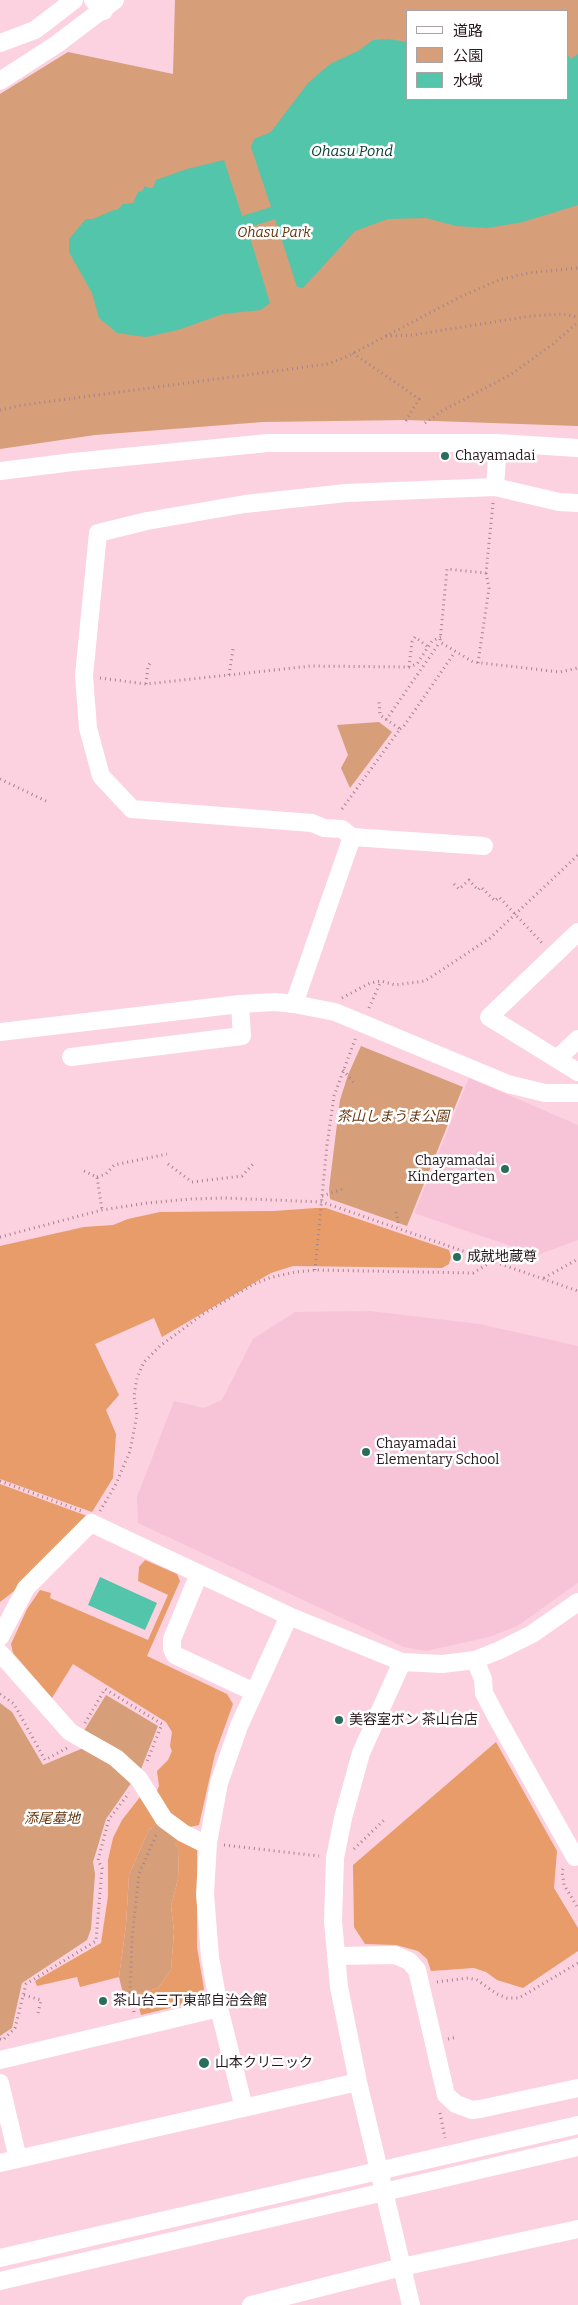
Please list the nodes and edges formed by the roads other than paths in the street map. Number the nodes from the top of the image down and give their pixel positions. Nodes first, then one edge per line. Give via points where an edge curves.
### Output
1 (74, 0) edge
2 (104, 4) edge
3 (0, 43) edge
4 (0, 81) edge
5 (498, 443) junction
6 (578, 448) edge
7 (0, 472) edge
8 (495, 487) junction
9 (578, 503) edge
10 (352, 837) junction
11 (484, 846) dead end
12 (578, 932) edge
13 (240, 1004) junction
14 (294, 1004) junction
15 (0, 1032) edge
16 (578, 1039) edge
17 (71, 1057) dead end
18 (556, 1059) junction
19 (578, 1072) edge
20 (578, 1094) edge
21 (199, 1574) junction
22 (578, 1602) edge
23 (289, 1616) junction
24 (0, 1637) edge
25 (0, 1653) edge
26 (475, 1660) junction
27 (402, 1662) junction
28 (254, 1692) junction
29 (208, 1843) junction
30 (576, 1856) edge
31 (336, 1956) junction
32 (219, 2008) junction
33 (0, 2060) edge
34 (358, 2082) junction
35 (0, 2083) edge
36 (578, 2088) edge
37 (244, 2108) junction
38 (578, 2125) edge
39 (578, 2147) edge
40 (18, 2158) junction
41 (0, 2163) edge
42 (378, 2170) junction
43 (383, 2192) junction
44 (578, 2229) edge
45 (0, 2258) edge
46 (402, 2267) junction
47 (0, 2281) edge
48 (261, 2304) edge
49 (411, 2305) edge

1 - 3 street via 35,30
2 - 4 street via 58,44
5 - 6 street
5 - 7 street via 268,444
5 - 8 street
8 - 9 street
8 - 10 street via 346,493 245,504 98,533 84,676 88,728 101,776 132,809 312,823 324,828 342,829
10 - 11 street
10 - 14 street
12 - 18 street via 489,1017
13 - 14 street
13 - 15 street
13 - 17 street via 242,1036
14 - 20 street via 335,1012 508,1084 545,1093
16 - 18 street
18 - 19 street
21 - 23 street
21 - 24 street via 93,1520 26,1588
21 - 28 street via 172,1639 172,1649 175,1655
22 - 26 street via 532,1634
23 - 27 street
23 - 28 street
25 - 29 street via 74,1734 116,1758 139,1779 164,1819 199,1841
26 - 27 street via 442,1664
26 - 30 street via 483,1679 484,1693
27 - 31 street via 361,1753 343,1818 336,1858 333,1921
28 - 29 street via 219,1783
29 - 32 street via 206,1894 210,1957
31 - 34 street
31 - 36 street via 395,1955 409,1961 417,1970 446,2095 456,2104 472,2110 480,2109
32 - 33 street
32 - 37 street
34 - 37 street
34 - 42 street
35 - 40 street
37 - 40 street
38 - 42 street
39 - 43 street
40 - 41 street
42 - 43 street
42 - 45 street
43 - 46 street
43 - 47 street
44 - 46 street
46 - 48 street
46 - 49 street

